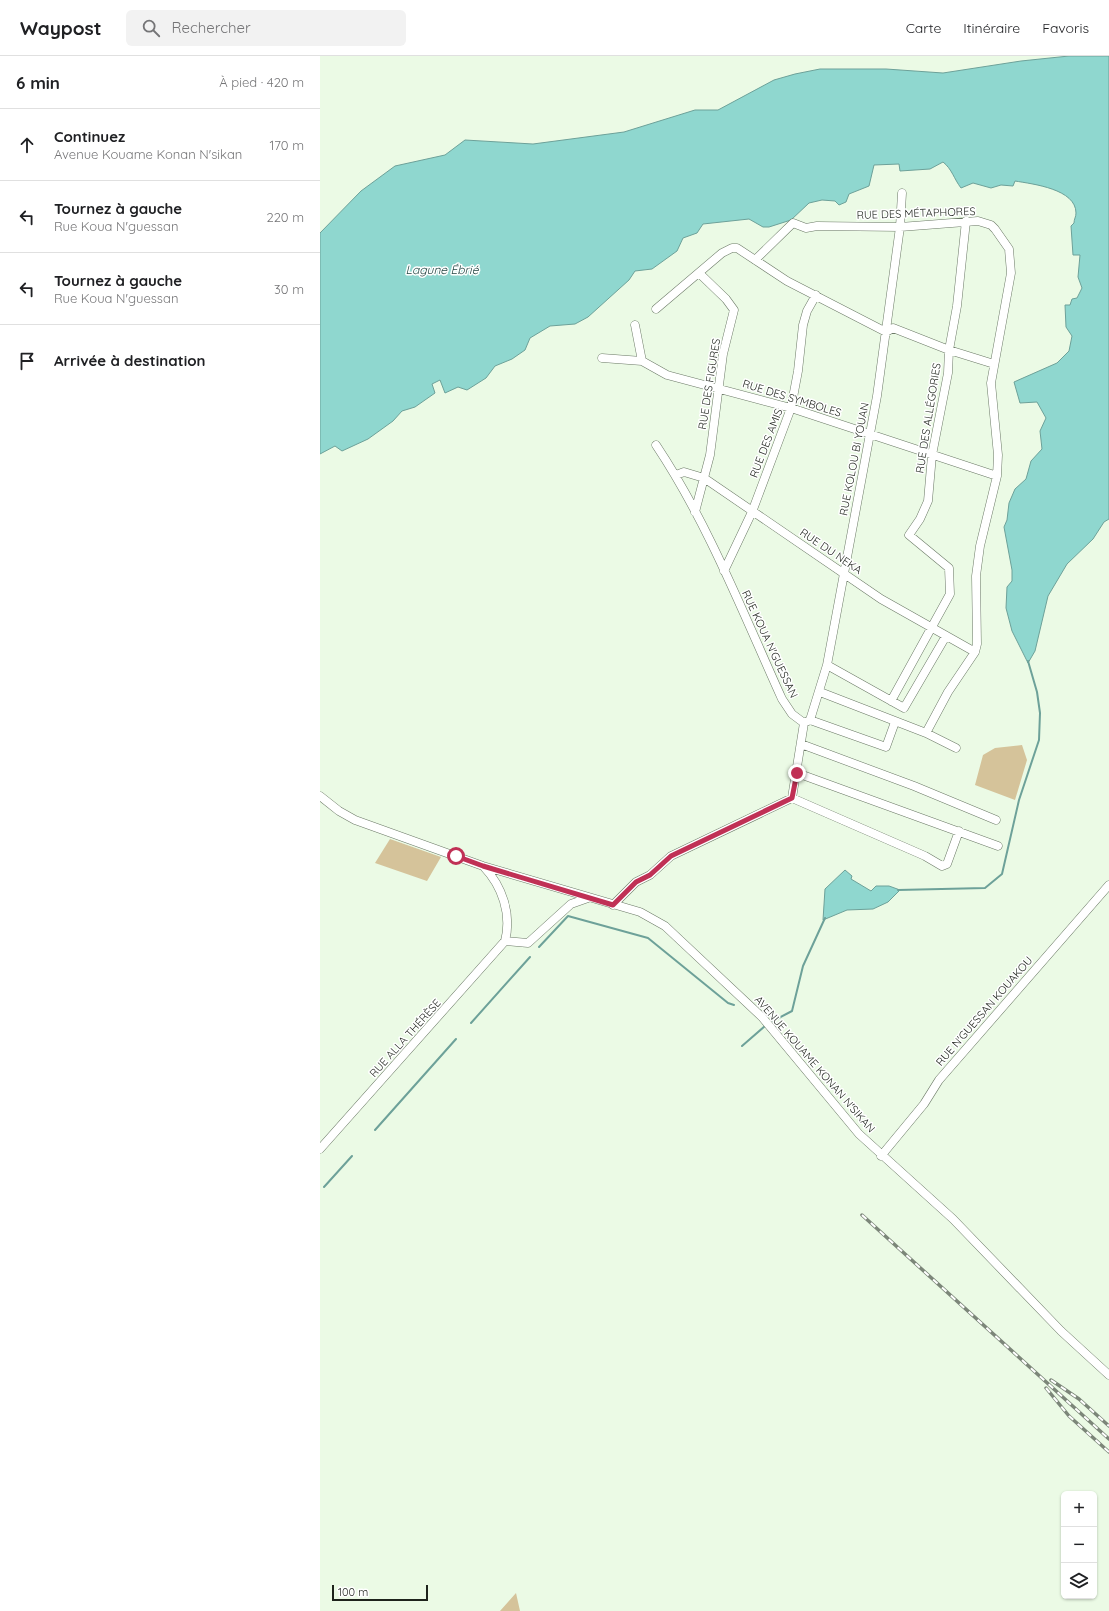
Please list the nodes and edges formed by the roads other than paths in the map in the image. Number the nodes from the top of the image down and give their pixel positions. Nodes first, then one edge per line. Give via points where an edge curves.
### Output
1 (902, 193) dead end
2 (966, 221) junction
3 (900, 227) junction
4 (755, 260) junction
5 (699, 273) junction
6 (816, 295) junction
7 (656, 309) dead end
8 (635, 325) dead end
9 (886, 332) junction
10 (949, 350) junction
11 (602, 358) dead end
12 (642, 361) junction
13 (994, 364) junction
14 (719, 388) junction
15 (791, 408) junction
16 (870, 434) junction
17 (656, 445) dead end
18 (932, 455) junction
19 (676, 475) junction
20 (997, 476) junction
21 (704, 478) junction
22 (695, 512) junction
23 (752, 512) junction
24 (724, 571) junction
25 (844, 574) junction
26 (933, 627) junction
27 (946, 636) junction
28 (975, 652) junction
29 (827, 665) junction
30 (820, 692) junction
31 (891, 701) junction
32 (807, 721) junction
33 (895, 722) junction
34 (926, 734) junction
35 (801, 744) junction
36 (956, 748) dead end
37 (797, 773) junction
38 (320, 796) edge
39 (792, 798) junction
40 (996, 820) dead end
41 (959, 832) junction
42 (998, 846) dead end
43 (483, 866) junction
44 (1109, 886) edge
45 (589, 898) junction
46 (613, 905) junction
47 (505, 941) junction
48 (320, 1149) edge
49 (881, 1156) junction
50 (1109, 1375) edge

1 - 3 street, RUE KOLOU BI YOUAN
2 - 3 street, RUE DES MÉTAPHORES
2 - 10 street, RUE DES ALLÉGORIES via 957,306
2 - 13 street, RUE DES MÉTAPHORES via 991,225 1009,249 1011,273
3 - 4 street, RUE DES MÉTAPHORES via 808,228 793,223
3 - 9 street, RUE KOLOU BI YOUAN
4 - 5 street via 737,248 732,248 722,253
4 - 6 street via 787,281
5 - 7 street
5 - 14 street, RUE DES FIGURES via 734,310 723,354
6 - 9 street
6 - 15 street, RUE DES AMIS via 802,325 798,371
8 - 12 street
9 - 10 street via 893,328
9 - 16 street, RUE KOLOU BI YOUAN
10 - 13 street
10 - 18 street, RUE DES ALLÉGORIES via 948,373
11 - 12 street, RUE DES SYMBOLES
12 - 14 street, RUE DES SYMBOLES via 667,375
13 - 20 street, RUE DES MÉTAPHORES via 991,383 998,455
14 - 15 street, RUE DES SYMBOLES
14 - 21 street, RUE DES FIGURES via 710,455
15 - 16 street, RUE DES SYMBOLES
15 - 23 street, RUE DES AMIS
16 - 18 street, RUE DES SYMBOLES
16 - 25 street, RUE KOLOU BI YOUAN
17 - 19 street, RUE KOUA N'GUESSAN
18 - 20 street, RUE DES SYMBOLES
18 - 26 street, RUE DES ALLÉGORIES via 928,500 920,519 909,535 949,568 950,594
19 - 21 street, RUE DU NEKA via 687,472
19 - 22 street, RUE KOUA N'GUESSAN
20 - 28 street, RUE DES MÉTAPHORES via 980,546 976,576
21 - 22 street, RUE DES FIGURES
21 - 23 street, RUE DU NEKA
22 - 24 street, RUE KOUA N'GUESSAN
23 - 24 street, RUE DES AMIS
23 - 25 street, RUE DU NEKA
24 - 32 street, RUE KOUA N'GUESSAN via 782,699 792,714
25 - 26 street, RUE DU NEKA via 881,599
25 - 29 street, RUE KOLOU BI YOUAN
26 - 27 street, RUE DU NEKA
26 - 31 street
27 - 28 street, RUE DU NEKA
27 - 31 street via 906,706 902,708
28 - 34 street via 948,692
29 - 30 street, RUE KOLOU BI YOUAN
29 - 31 street
30 - 32 street, RUE KOLOU BI YOUAN
30 - 33 street
32 - 33 street via 886,747
32 - 35 street
33 - 34 street
34 - 36 street
35 - 37 street
35 - 40 street
37 - 39 street
37 - 41 street
38 - 43 street, AVENUE KOUAME KONAN N'SIKAN via 338,811 355,820
39 - 41 street via 925,856 942,866 947,864
39 - 46 street via 671,856 650,875 636,882
41 - 42 street
43 - 45 street, AVENUE KOUAME KONAN N'SIKAN
43 - 47 street via 497,883 506,910
44 - 49 street, RUE N'GUESSAN KOUAKOU via 939,1080 924,1104
45 - 46 street, AVENUE KOUAME KONAN N'SIKAN
45 - 47 street via 571,904 528,943
46 - 49 street, AVENUE KOUAME KONAN N'SIKAN via 640,912 664,926 716,973 762,1017 859,1134
47 - 48 street, RUE ALLA THÉRÈSE
49 - 50 street, AVENUE KOUAME KONAN N'SIKAN via 953,1219 1061,1331

